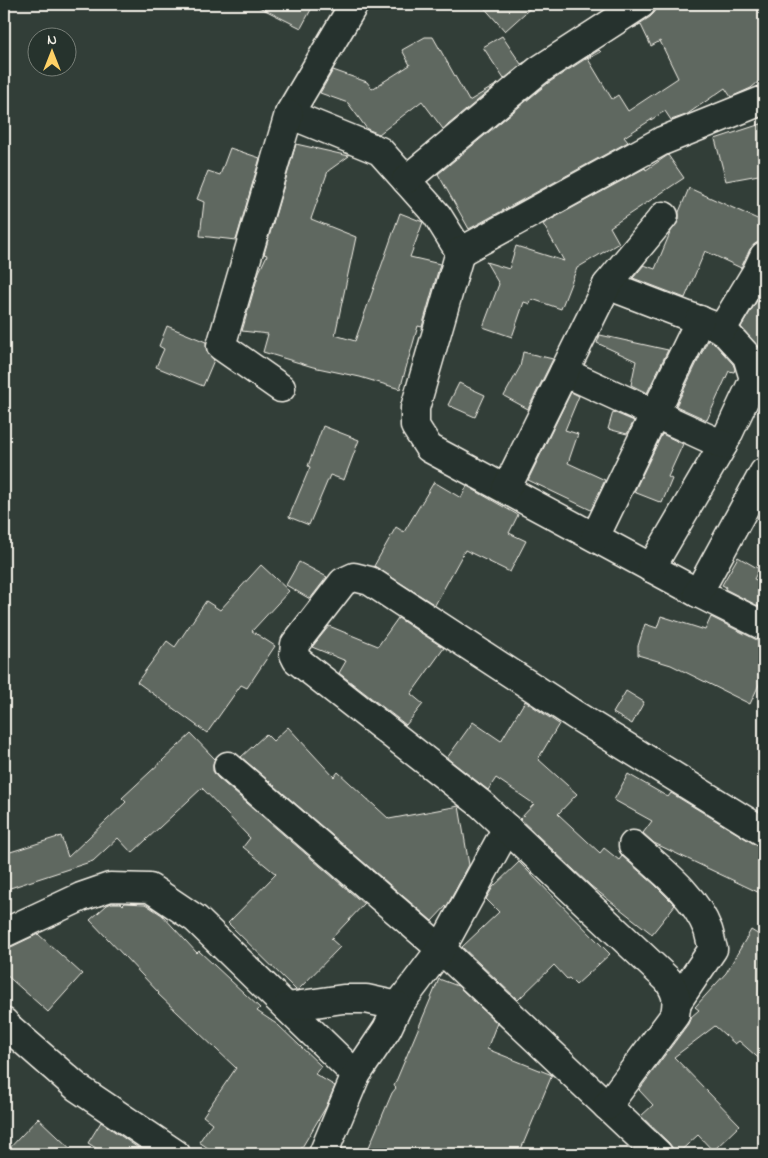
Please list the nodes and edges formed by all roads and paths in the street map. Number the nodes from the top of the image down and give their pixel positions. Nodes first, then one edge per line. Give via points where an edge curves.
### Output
1 (354, 4) edge
2 (641, 4) edge
3 (764, 100) edge
4 (289, 114) junction
5 (406, 180) junction
6 (664, 216) dead end
7 (460, 252) junction
8 (764, 256) edge
9 (608, 285) junction
10 (711, 324) junction
11 (564, 372) junction
12 (281, 388) dead end
13 (656, 414) junction
14 (723, 445) junction
15 (764, 472) edge
16 (506, 489) junction
17 (595, 537) junction
18 (651, 568) junction
19 (698, 593) junction
20 (764, 626) edge
21 (228, 766) dead end
22 (507, 828) junction
23 (764, 832) edge
24 (633, 844) dead end
25 (4, 933) edge
26 (441, 949) junction
27 (677, 1002) junction
28 (398, 1006) junction
29 (286, 1007) junction
30 (4, 1022) edge
31 (356, 1075) junction
32 (607, 1106) junction
33 (176, 1154) edge
34 (323, 1154) edge
35 (658, 1154) edge

1 - 4 street
2 - 5 street via 539,70
3 - 7 street via 662,141
4 - 5 street via 380,151
4 - 12 street via 221,346
5 - 7 street via 437,215
6 - 9 street
7 - 16 street via 415,408 415,426 429,448
8 - 10 street via 757,272
9 - 10 street
9 - 11 street
10 - 13 street
10 - 14 street via 748,356 754,379
11 - 13 street
11 - 16 street
13 - 14 street
13 - 17 street
14 - 18 street
15 - 19 street
16 - 17 street
17 - 18 street
18 - 19 street
19 - 20 street
21 - 26 street
22 - 23 street via 297,660 295,644 343,582 354,577 370,581 575,715
22 - 26 street
22 - 27 street via 668,980
24 - 27 street via 676,884 697,909 708,930 713,949
25 - 29 street via 110,887 150,888 196,919
26 - 28 street
26 - 32 street
27 - 32 street via 674,1015
28 - 29 street via 366,999 343,999
28 - 31 street via 387,1029
29 - 31 street
30 - 33 street via 78,1088
31 - 34 street
32 - 35 street

